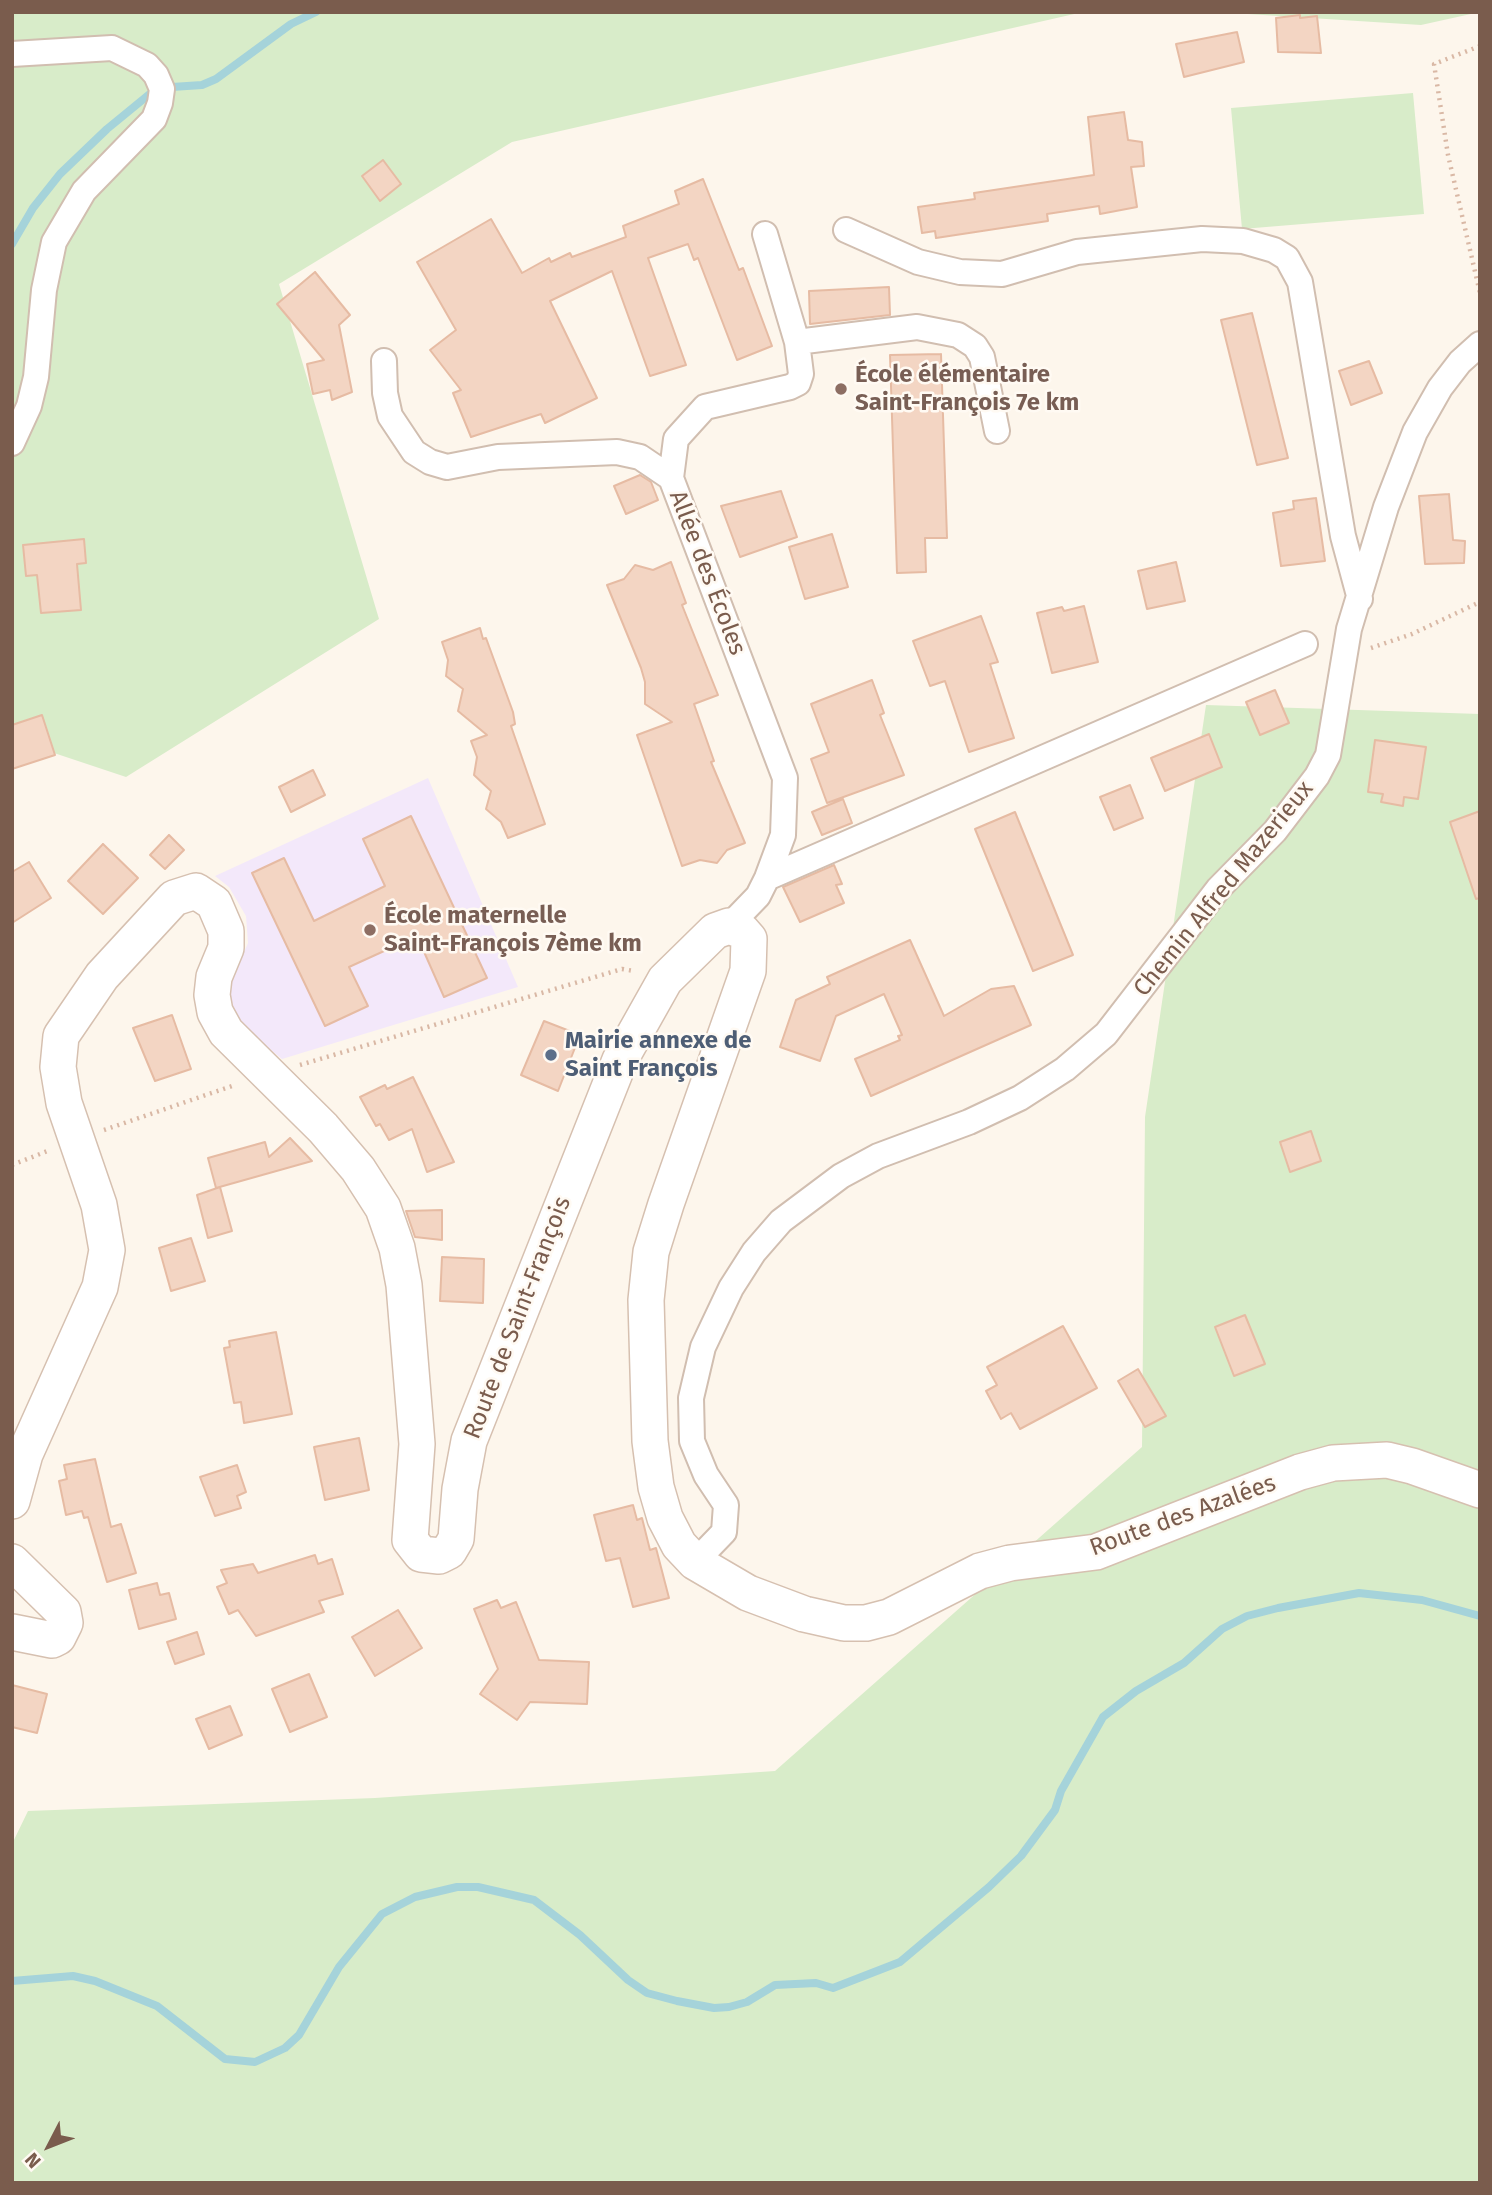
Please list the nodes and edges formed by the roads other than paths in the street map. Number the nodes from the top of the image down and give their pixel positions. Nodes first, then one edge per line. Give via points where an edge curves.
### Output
1 (12, 54) edge
2 (846, 230) dead end
3 (765, 234) dead end
4 (797, 342) junction
5 (1480, 344) edge
6 (384, 361) dead end
7 (997, 432) dead end
8 (12, 443) edge
9 (671, 478) junction
10 (1360, 599) junction
11 (1305, 644) dead end
12 (767, 878) junction
13 (729, 926) junction
14 (1480, 1490) edge
15 (12, 1501) edge
16 (12, 1562) edge
17 (695, 1562) junction
18 (12, 1632) edge

1 - 8 street via 112,48 132,55 156,75 162,89 160,103 144,132 84,191 54,242 44,290 36,377
2 - 10 street via 918,262 960,272 1002,274 1077,252 1202,239 1243,241 1287,258 1300,282 1343,536
3 - 4 street
4 - 7 street via 917,327 958,335 982,357
4 - 9 street via 798,383 705,407 676,439
5 - 10 street, Chemin Alfred Mazerieux via 1440,388 1415,432 1386,507
6 - 9 street, Allée des Écoles via 390,416 414,452 430,462 447,467 498,457 617,452 640,457
9 - 12 street, Allée des Écoles via 785,778 783,835
10 - 17 street, Chemin Alfred Mazerieux via 1343,658 1328,755 1317,776 1275,831 1218,889 1106,1034 1065,1069 1020,1098 878,1156 841,1176 780,1221 754,1252 703,1347 691,1398 692,1441 706,1475 726,1505 724,1532
11 - 12 street
12 - 13 street, Allée des Écoles via 758,896
13 - 15 main road, Route de Saint-François via 715,932 665,980 620,1060 484,1398 469,1441 456,1539 439,1556 421,1554 410,1540 417,1444 404,1284 383,1209 358,1169 323,1128 240,1049 215,1012 214,977 226,948 221,915 206,895 186,892 174,898 103,976 61,1036 58,1067 64,1103 99,1205 107,1250 100,1287 25,1454
13 - 17 main road via 749,939 748,971 651,1252 646,1300 650,1441 656,1487 679,1545
14 - 17 main road, Route des Azalées via 1387,1460 1333,1463 1096,1552 980,1571 889,1617 866,1623 804,1614 748,1593
16 - 18 main road via 57,1605 65,1623 52,1640

